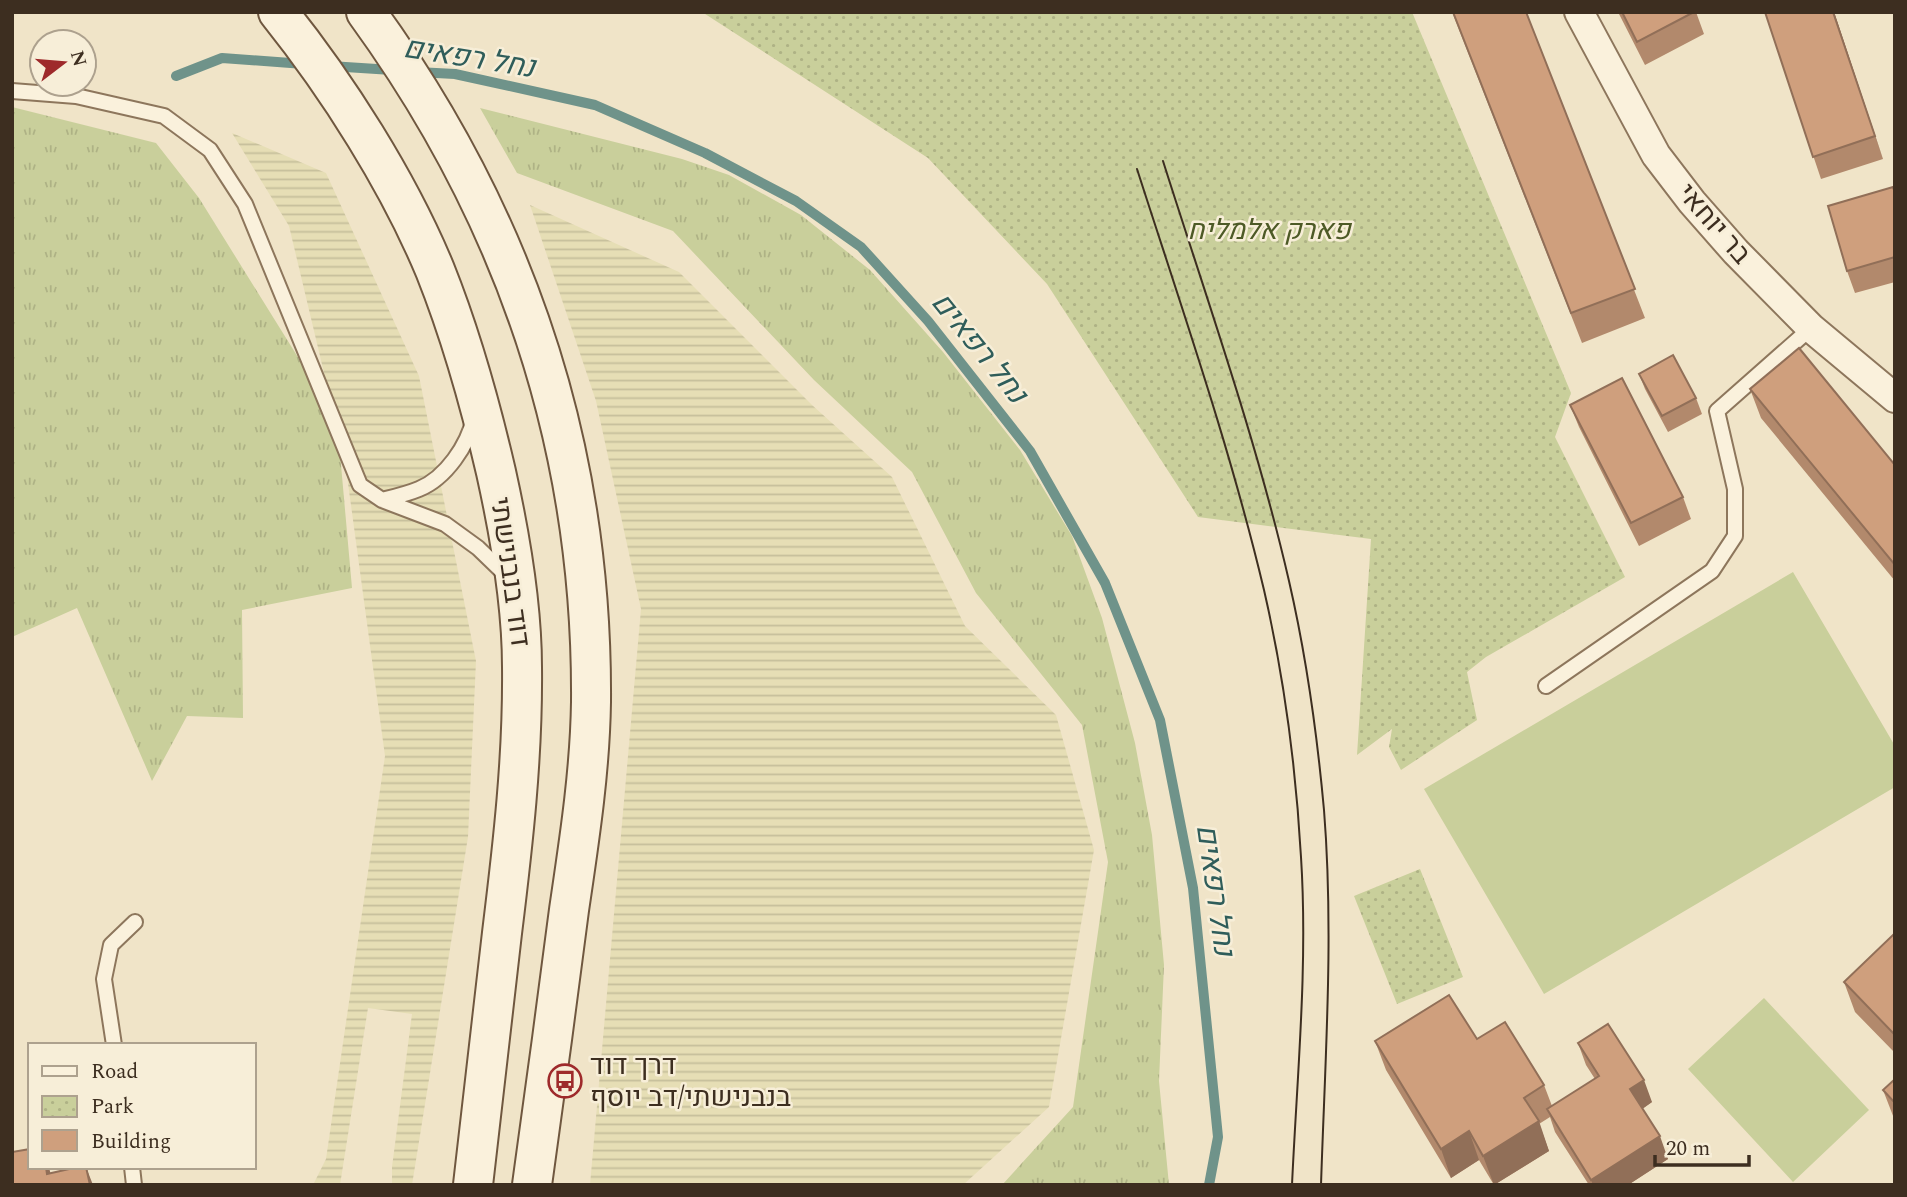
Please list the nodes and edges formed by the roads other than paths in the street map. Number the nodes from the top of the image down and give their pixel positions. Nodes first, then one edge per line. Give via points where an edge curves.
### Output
1 (278, 12) edge
2 (366, 12) edge
3 (1579, 12) edge
4 (12, 91) edge
5 (1811, 328) junction
6 (476, 390) junction
7 (1895, 398) edge
8 (382, 500) junction
9 (516, 584) junction
10 (1546, 686) dead end
11 (135, 922) dead end
12 (114, 1043) edge
13 (473, 1185) edge
14 (532, 1185) edge

1 - 6 main road, דוד בנבנישתי via 353,117 406,209 435,270
2 - 14 main road via 436,120 504,252 550,379 580,522 589,613 591,705 582,819
3 - 5 street, בר יוחאי via 1656,155 1736,252
4 - 8 lane via 76,96 164,116 209,150 245,204 360,485
5 - 7 street, בר יוחאי
5 - 10 lane via 1717,411 1735,489 1735,536 1712,571
6 - 8 lane via 474,421 461,449 441,474 420,489
6 - 9 main road, דוד בנבנישתי via 508,527
8 - 9 lane via 445,524
9 - 13 main road, דוד בנבנישתי via 523,664 522,738
11 - 12 lane via 111,945 104,979

